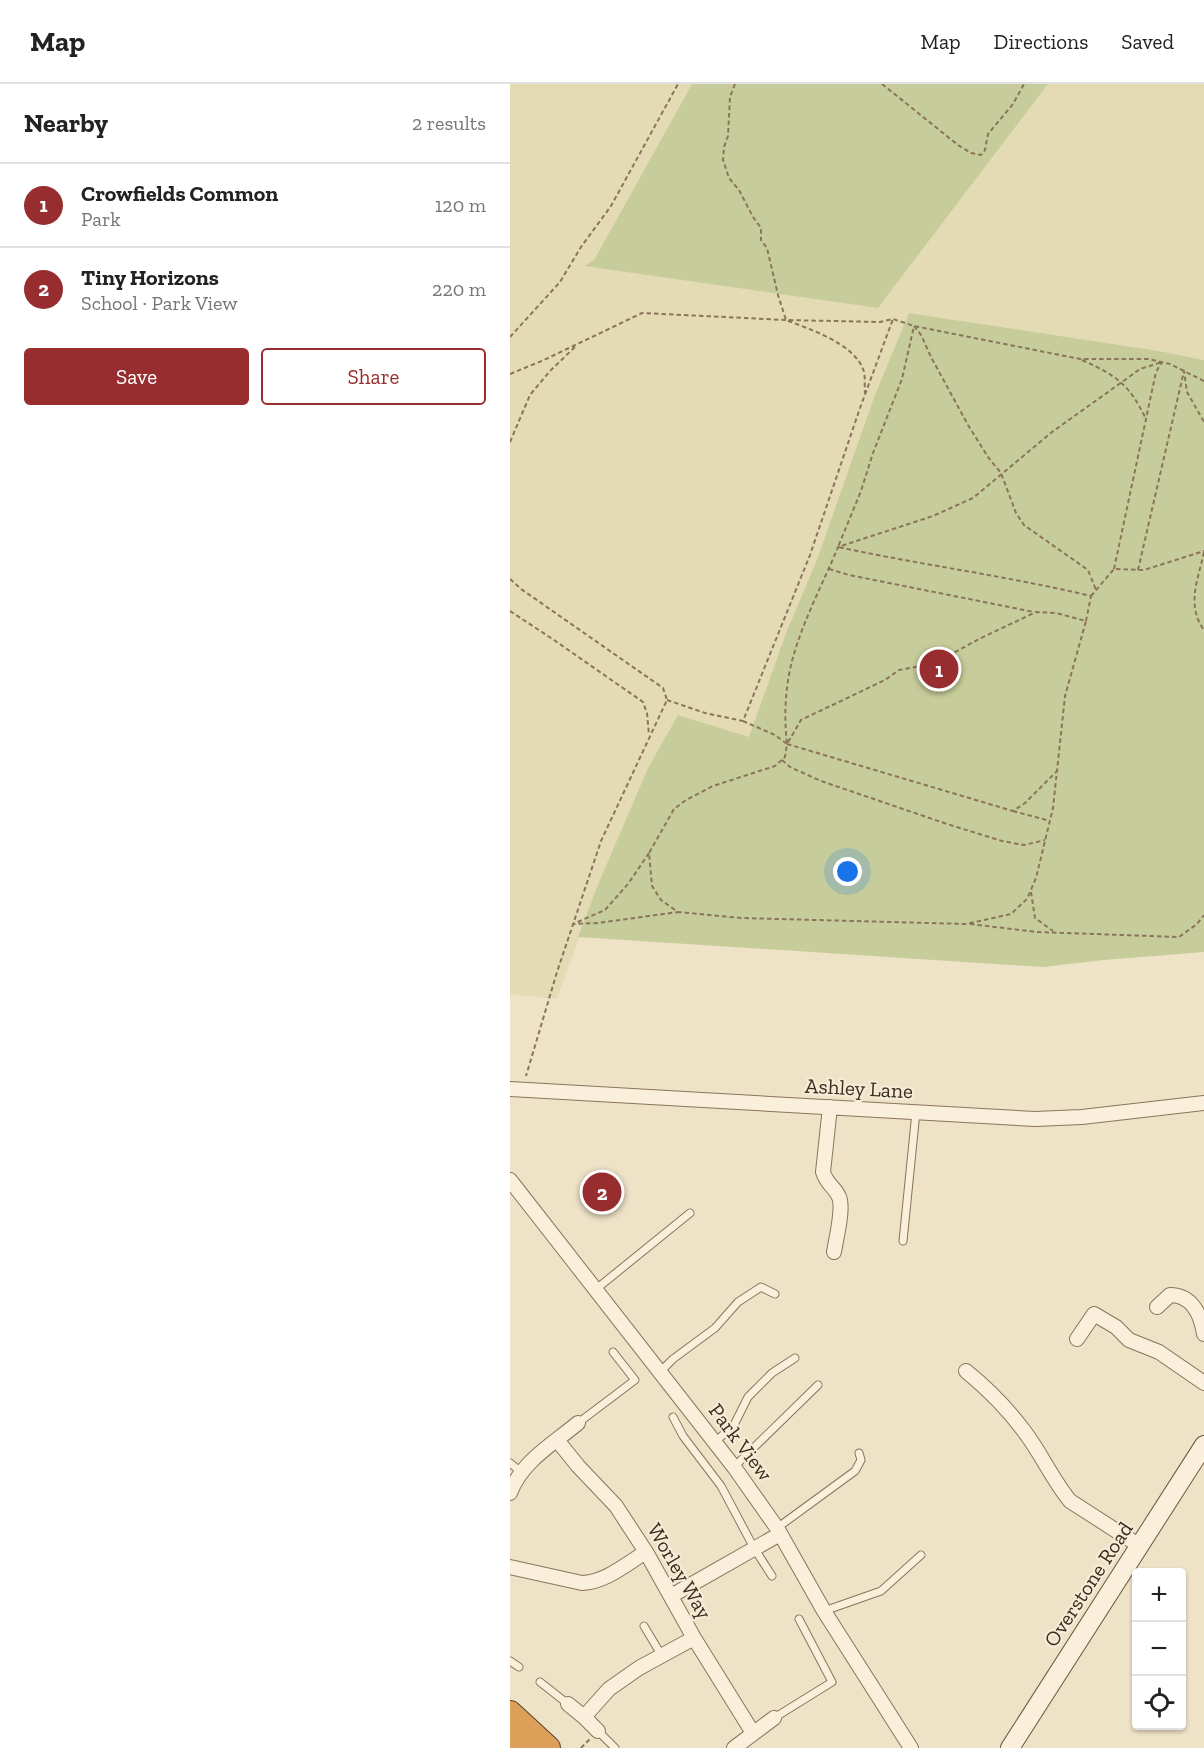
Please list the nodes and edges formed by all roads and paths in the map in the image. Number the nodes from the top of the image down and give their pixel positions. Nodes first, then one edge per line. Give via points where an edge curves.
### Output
1 (678, 84) edge
2 (735, 84) edge
3 (882, 84) edge
4 (1024, 84) edge
5 (893, 319) junction
6 (786, 320) junction
7 (914, 326) junction
8 (510, 337) edge
9 (579, 343) junction
10 (1080, 359) junction
11 (1162, 362) junction
12 (1184, 371) junction
13 (510, 374) edge
14 (1204, 381) edge
15 (1122, 382) junction
16 (865, 396) junction
17 (1146, 420) junction
18 (1204, 422) edge
19 (510, 442) edge
20 (1001, 473) junction
21 (838, 547) junction
22 (1204, 551) edge
23 (829, 569) junction
24 (1114, 569) junction
25 (1138, 570) junction
26 (510, 579) edge
27 (1096, 590) junction
28 (1091, 596) junction
29 (510, 611) edge
30 (1036, 612) junction
31 (1086, 621) junction
32 (1204, 630) edge
33 (667, 700) junction
34 (742, 722) junction
35 (649, 737) junction
36 (787, 744) junction
37 (782, 760) junction
38 (1058, 770) junction
39 (1013, 811) junction
40 (1050, 821) junction
41 (1045, 840) junction
42 (649, 853) junction
43 (1031, 890) junction
44 (678, 912) junction
45 (1204, 915) edge
46 (573, 924) junction
47 (966, 924) junction
48 (1054, 932) junction
49 (516, 1089) edge
50 (1204, 1103) edge
51 (830, 1107) junction
52 (916, 1112) junction
53 (510, 1180) edge
54 (690, 1213) dead end
55 (903, 1241) dead end
56 (834, 1252) dead end
57 (595, 1290) junction
58 (775, 1294) dead end
59 (1157, 1307) dead end
60 (1204, 1334) edge
61 (1077, 1338) dead end
62 (613, 1352) dead end
63 (795, 1358) dead end
64 (966, 1371) dead end
65 (660, 1372) junction
66 (1204, 1383) edge
67 (818, 1385) dead end
68 (673, 1417) dead end
69 (578, 1423) joint
70 (557, 1440) junction
71 (716, 1441) junction
72 (1204, 1445) edge
73 (859, 1453) dead end
74 (734, 1467) junction
75 (516, 1468) edge
76 (510, 1493) edge
77 (779, 1531) junction
78 (1140, 1546) junction
79 (754, 1548) junction
80 (646, 1552) junction
81 (921, 1555) dead end
82 (510, 1567) edge
83 (772, 1576) dead end
84 (671, 1596) junction
85 (824, 1611) junction
86 (799, 1619) dead end
87 (644, 1626) dead end
88 (694, 1638) junction
89 (662, 1656) junction
90 (510, 1661) edge
91 (519, 1667) dead end
92 (540, 1682) dead end
93 (568, 1704) joint
94 (510, 1713) edge
95 (584, 1717) junction
96 (774, 1718) joint
97 (598, 1731) joint
98 (753, 1733) junction
99 (510, 1739) edge
100 (520, 1748) edge
101 (548, 1748) edge
102 (615, 1748) edge
103 (734, 1748) edge
104 (911, 1748) edge
105 (1010, 1748) edge

1 - 8 path via 611,206 560,282
2 - 6 path via 723,160 729,178 761,228 761,240 767,248
3 - 4 path via 958,144 981,155 988,134
5 - 6 path
5 - 7 path
5 - 16 path
6 - 9 path via 642,313
6 - 16 path via 826,335 849,351 863,370
7 - 10 path
7 - 20 path via 988,458
7 - 21 path via 902,379
9 - 13 path
9 - 19 path via 530,395
10 - 11 path
10 - 15 path
11 - 12 path
11 - 15 path via 1140,369
11 - 17 path via 1156,372
12 - 14 path
12 - 18 path via 1188,392
12 - 25 path
15 - 17 path
15 - 20 path
16 - 34 path via 810,555
17 - 24 path
20 - 21 path via 973,498 933,516
20 - 27 path via 1024,525 1088,570
21 - 23 path
21 - 28 path
22 - 25 path
22 - 32 path via 1194,598 1196,619
23 - 30 path
23 - 36 path via 791,664 784,714
24 - 25 path
24 - 27 path
26 - 33 path via 663,688
27 - 28 path
28 - 31 path
29 - 35 path via 643,702
30 - 31 path
30 - 36 path via 933,664 899,670 801,720
31 - 38 path via 1065,696
33 - 34 path
33 - 35 path
34 - 36 path
35 - 46 path via 601,841
36 - 37 path via 786,758
36 - 39 path
37 - 41 path via 790,768 821,781 969,831 1024,845
37 - 42 path via 686,800 674,809
38 - 39 path
38 - 40 path
39 - 40 path
40 - 41 path
41 - 43 path
42 - 44 path via 652,886 661,900
42 - 46 path via 605,910
43 - 47 path via 1011,914
43 - 48 path via 1035,918
44 - 46 path
44 - 47 path via 741,918
45 - 48 path via 1179,937
46 - 49 path
47 - 48 path
49 - 51 street, Ashley Lane
50 - 52 street, Ashley Lane via 1055,1119
51 - 52 street, Ashley Lane
51 - 56 street via 823,1172 840,1198
52 - 55 lane
53 - 57 street, Park View
54 - 57 lane
57 - 65 street, Park View
58 - 65 lane via 761,1287 738,1302 707,1336
59 - 60 street via 1170,1295 1183,1298 1199,1314
61 - 66 street via 1094,1314 1129,1340 1159,1352
62 - 69 lane via 635,1380
63 - 71 lane via 772,1373 748,1397 734,1425
64 - 78 street via 1010,1413 1070,1501
65 - 71 street, Park View
67 - 74 lane
68 - 79 lane via 721,1486
69 - 70 street
70 - 75 street
70 - 80 street, Worley Way via 616,1506
71 - 74 street, Park View
72 - 78 street, Overstone Road
73 - 77 lane via 861,1460 855,1471
74 - 77 street, Park View
75 - 76 street
77 - 79 street
77 - 85 street, Park View
78 - 105 street, Overstone Road
79 - 83 lane
79 - 84 street
80 - 82 street via 593,1583
80 - 84 street, Worley Way
81 - 85 lane via 881,1590
84 - 88 street, Worley Way
85 - 104 street, Park View
86 - 96 lane via 832,1682
87 - 89 lane
88 - 89 street
88 - 98 street, Worley Way
89 - 95 street via 609,1689
90 - 91 lane
92 - 93 lane
93 - 95 street
94 - 101 highway
95 - 97 street
96 - 98 street
97 - 102 lane
98 - 103 street
99 - 100 highway

